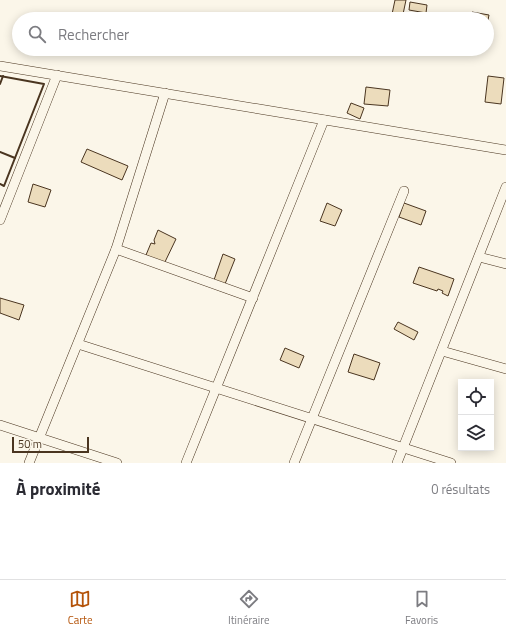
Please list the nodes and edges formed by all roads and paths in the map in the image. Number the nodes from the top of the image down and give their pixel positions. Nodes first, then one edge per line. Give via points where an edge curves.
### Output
1 (0, 66) edge
2 (57, 75) junction
3 (165, 93) junction
4 (324, 120) junction
5 (506, 150) edge
6 (506, 187) edge
7 (404, 191) dead end
8 (0, 220) edge
9 (116, 250) junction
10 (479, 257) junction
11 (506, 264) edge
12 (253, 298) junction
13 (78, 344) junction
14 (442, 351) junction
15 (506, 369) edge
16 (216, 388) junction
17 (312, 418) junction
18 (0, 425) edge
19 (38, 437) junction
20 (403, 447) junction
21 (29, 463) edge
22 (117, 463) edge
23 (186, 463) edge
24 (294, 463) edge
25 (397, 463) edge
26 (451, 463) edge

1 - 2 street
2 - 3 street
2 - 8 street
3 - 4 street
3 - 9 street
4 - 5 street
4 - 12 street
6 - 10 street
7 - 17 street
9 - 12 street
9 - 13 street
10 - 11 street
10 - 14 street
12 - 16 street
13 - 16 street
13 - 19 street
14 - 15 street
14 - 20 street
16 - 17 street
16 - 23 street
17 - 20 street
17 - 24 street
18 - 19 street
19 - 21 street
19 - 22 street
20 - 25 street
20 - 26 street

